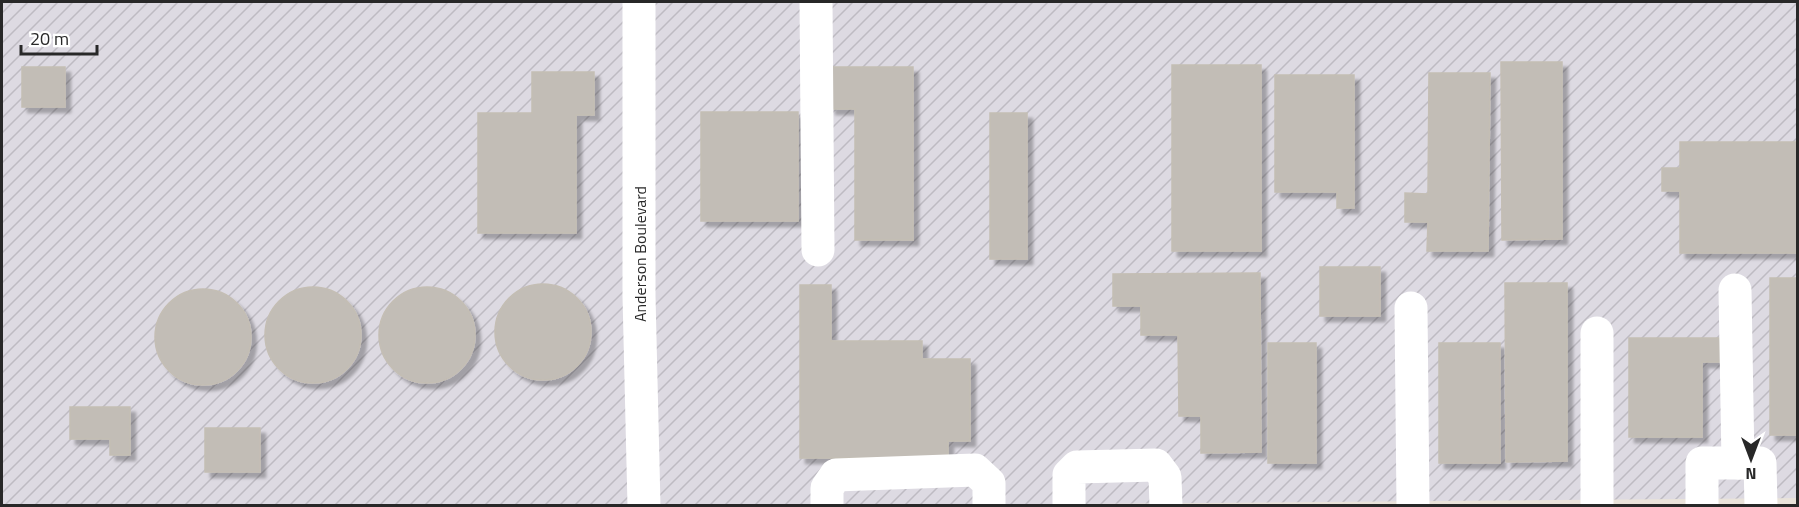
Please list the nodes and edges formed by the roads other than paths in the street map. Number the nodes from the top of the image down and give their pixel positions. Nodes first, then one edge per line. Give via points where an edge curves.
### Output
1 (639, 2) edge
2 (816, 2) edge
3 (818, 250) dead end
4 (1735, 290) dead end
5 (1411, 308) dead end
6 (1597, 333) dead end
7 (1738, 463) junction
8 (644, 506) edge
9 (827, 506) edge
10 (989, 506) edge
11 (1069, 506) edge
12 (1166, 506) edge
13 (1413, 506) edge
14 (1597, 506) edge
15 (1702, 506) edge
16 (1761, 506) edge

1 - 8 street, Anderson Boulevard
2 - 3 street
4 - 7 street
5 - 13 street
6 - 14 street
7 - 15 street via 1702,463
7 - 16 street via 1760,463
9 - 10 street via 827,488 836,475 975,470 989,483
11 - 12 street via 1069,475 1077,467 1156,465 1165,477

